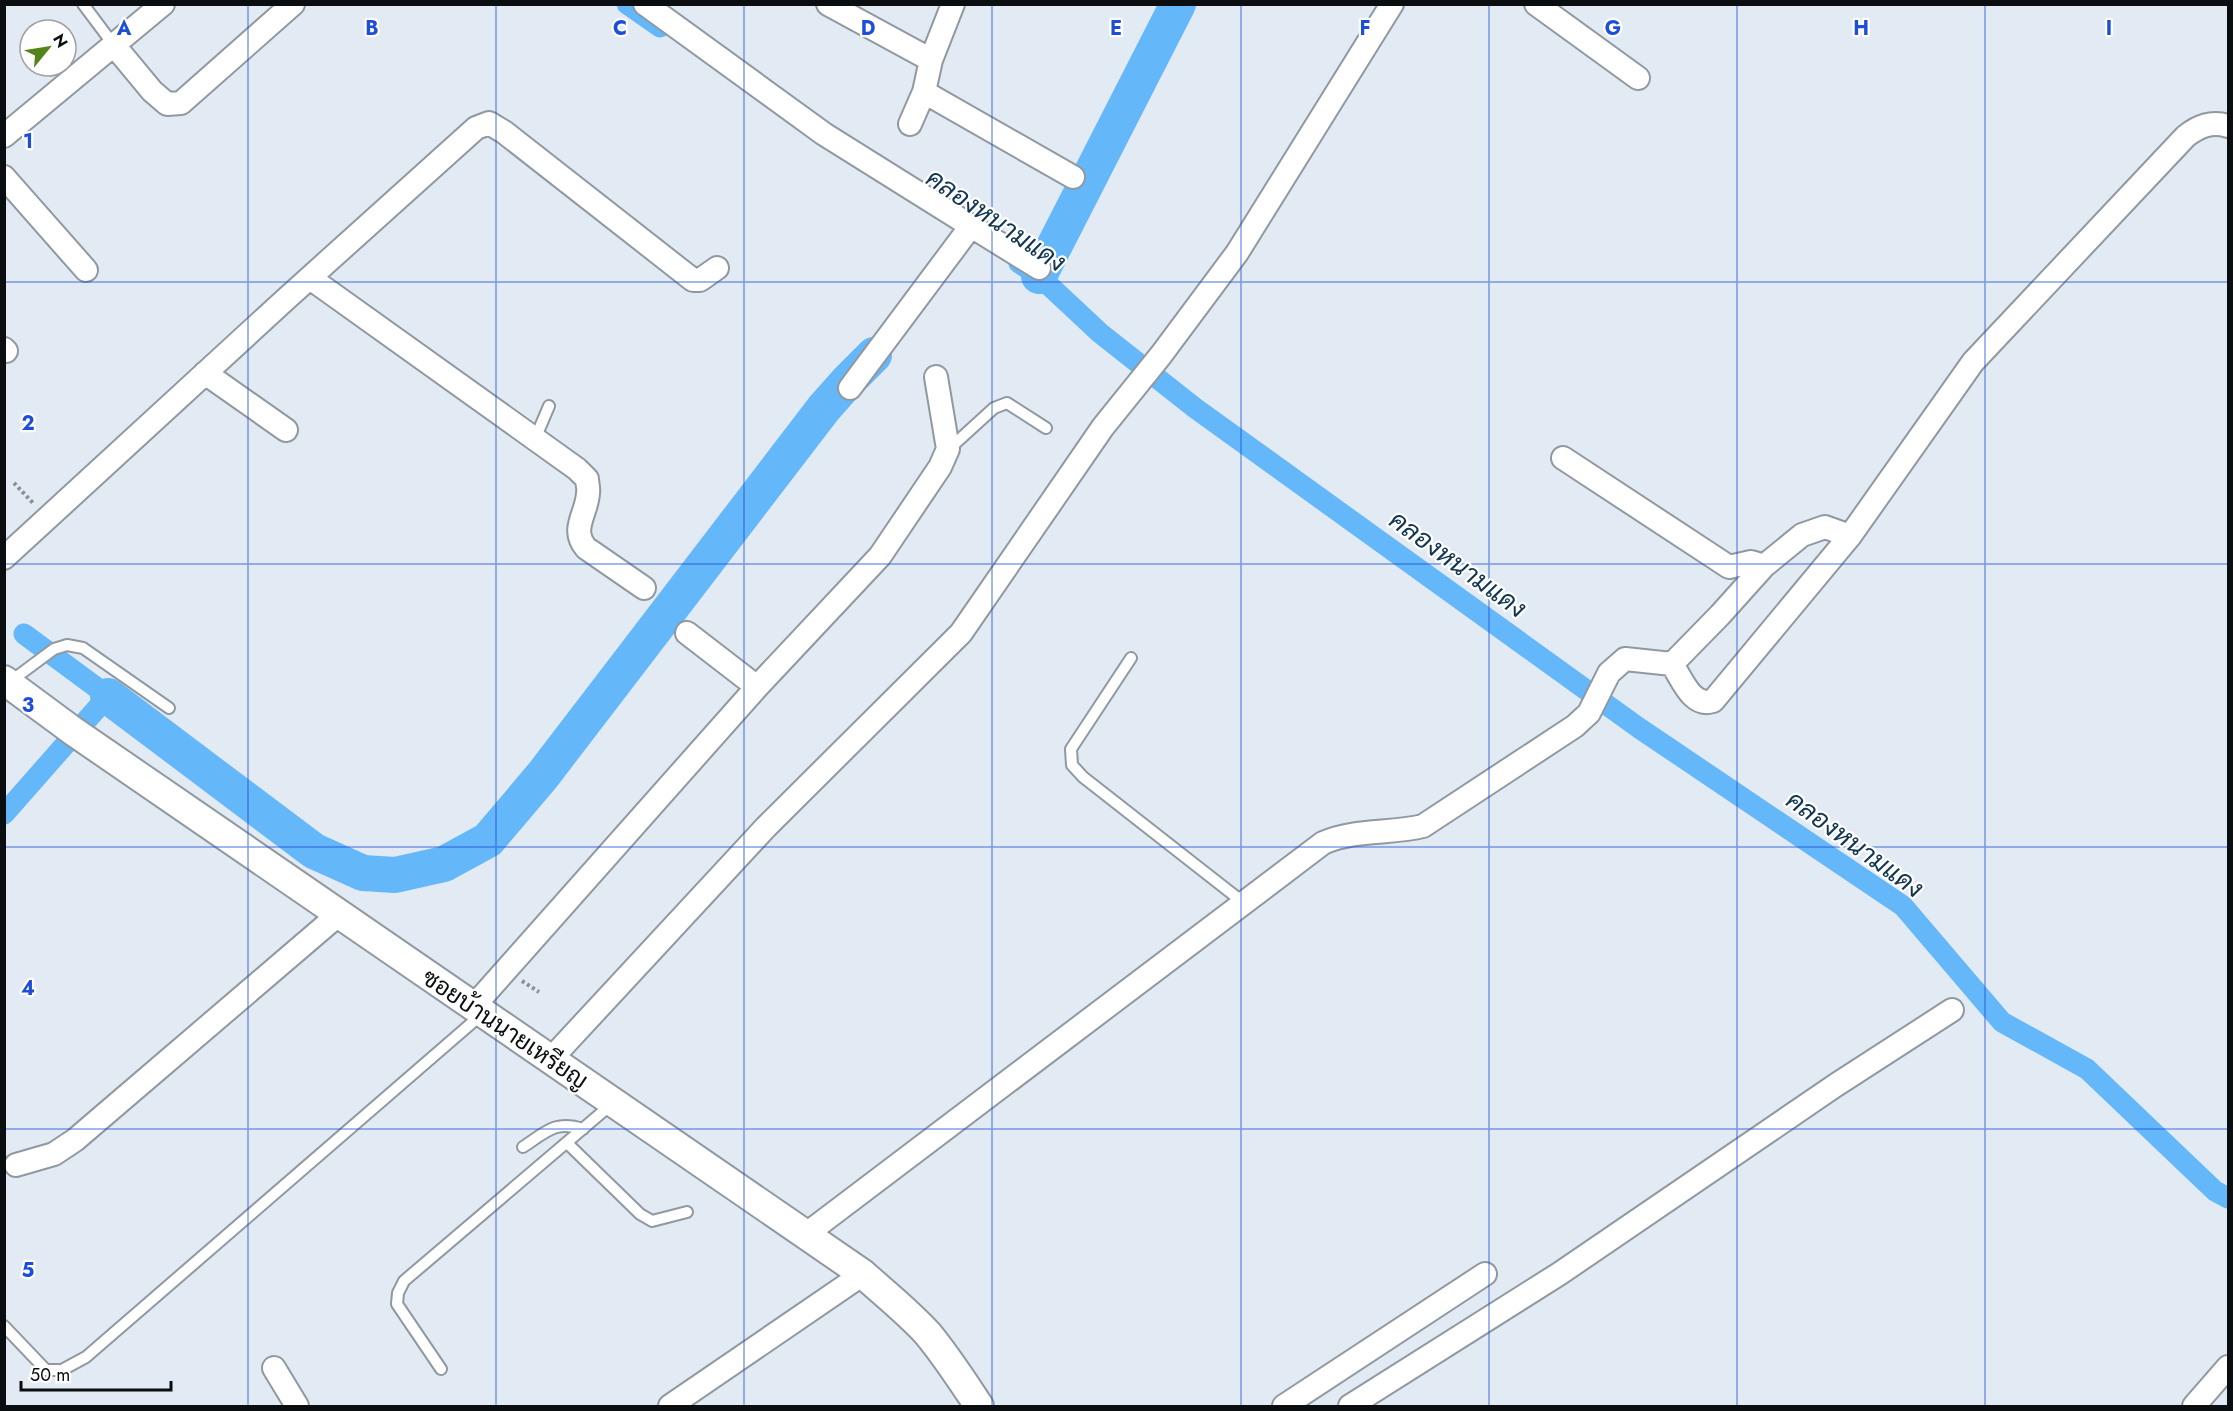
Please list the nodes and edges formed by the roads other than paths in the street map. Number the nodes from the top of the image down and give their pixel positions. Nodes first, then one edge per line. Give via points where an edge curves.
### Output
1 (83, 4) edge
2 (162, 4) edge
3 (293, 4) edge
4 (645, 4) edge
5 (828, 4) edge
6 (953, 4) edge
7 (1392, 4) edge
8 (1536, 4) edge
9 (113, 44) junction
10 (931, 60) junction
11 (1638, 78) dead end
12 (924, 92) junction
13 (910, 124) dead end
14 (2229, 126) edge
15 (4, 136) edge
16 (4, 177) edge
17 (1073, 177) dead end
18 (970, 227) junction
19 (717, 268) dead end
20 (1039, 268) dead end
21 (86, 270) dead end
22 (310, 278) junction
23 (205, 373) junction
24 (936, 377) dead end
25 (850, 388) dead end
26 (549, 406) dead end
27 (1046, 428) dead end
28 (286, 430) dead end
29 (535, 439) junction
30 (948, 449) junction
31 (1563, 458) dead end
32 (1850, 536) junction
33 (4, 558) edge
34 (1764, 566) junction
35 (644, 588) dead end
36 (687, 633) dead end
37 (1131, 658) dead end
38 (1672, 664) junction
39 (6, 684) edge
40 (757, 687) junction
41 (169, 708) dead end
42 (1244, 903) junction
43 (338, 915) junction
44 (478, 1010) junction
45 (1952, 1010) dead end
46 (550, 1060) junction
47 (613, 1103) junction
48 (583, 1129) junction
49 (567, 1143) junction
50 (523, 1147) dead end
51 (16, 1165) dead end
52 (687, 1212) dead end
53 (805, 1235) junction
54 (862, 1274) junction
55 (1485, 1274) dead end
56 (4, 1326) edge
57 (2229, 1367) edge
58 (274, 1368) dead end
59 (441, 1369) dead end
60 (297, 1407) edge
61 (670, 1407) edge
62 (980, 1407) edge
63 (1284, 1407) edge
64 (1350, 1407) edge
65 (2194, 1407) edge

1 - 9 lane
2 - 9 street
3 - 9 street via 181,103 167,104 160,98
4 - 18 street via 824,134
5 - 10 street
6 - 10 street
7 - 46 street via 1237,253 1103,427 961,633 766,827
8 - 11 street
9 - 15 street
10 - 12 street
12 - 13 street
12 - 17 street
14 - 32 street via 2199,125 2186,136 1973,362
16 - 21 street
18 - 20 street
18 - 25 street
19 - 22 street via 700,280 693,280 489,123 476,128
22 - 23 street
22 - 29 street
23 - 28 street
23 - 33 street
24 - 30 street
26 - 29 lane
27 - 30 lane via 1006,403 994,408
29 - 35 street via 587,479 579,540
30 - 40 street via 880,556
31 - 34 street via 1729,567 1751,562
32 - 34 street via 1825,528 1802,535
32 - 38 street via 1713,701 1705,704 1696,700
34 - 38 street
36 - 40 street
37 - 42 lane via 1071,749 1072,765
38 - 42 street via 1625,659 1609,673 1589,713 1575,726 1424,826 1338,836 1323,843
39 - 41 lane via 67,645 83,648
39 - 43 street, ซอยบ้านนายเหรียญ
40 - 44 street
42 - 53 street
43 - 44 street, ซอยบ้านนายเหรียญ
43 - 51 street via 75,1140 54,1154
44 - 46 street, ซอยบ้านนายเหรียญ
44 - 56 lane via 86,1357 62,1370 46,1370
45 - 64 street via 1826,1091 1559,1274
46 - 47 street, ซอยบ้านนายเหรียญ
47 - 48 lane
47 - 53 street, ซอยบ้านนายเหรียญ
48 - 49 lane
48 - 50 lane via 563,1125 552,1128
49 - 52 lane via 652,1221
49 - 59 lane via 404,1281 397,1304
53 - 54 street, ซอยบ้านนายเหรียญ
54 - 61 street
54 - 62 street, ซอยบ้านนายเหรียญ via 928,1334
55 - 63 street
57 - 65 street
58 - 60 street

